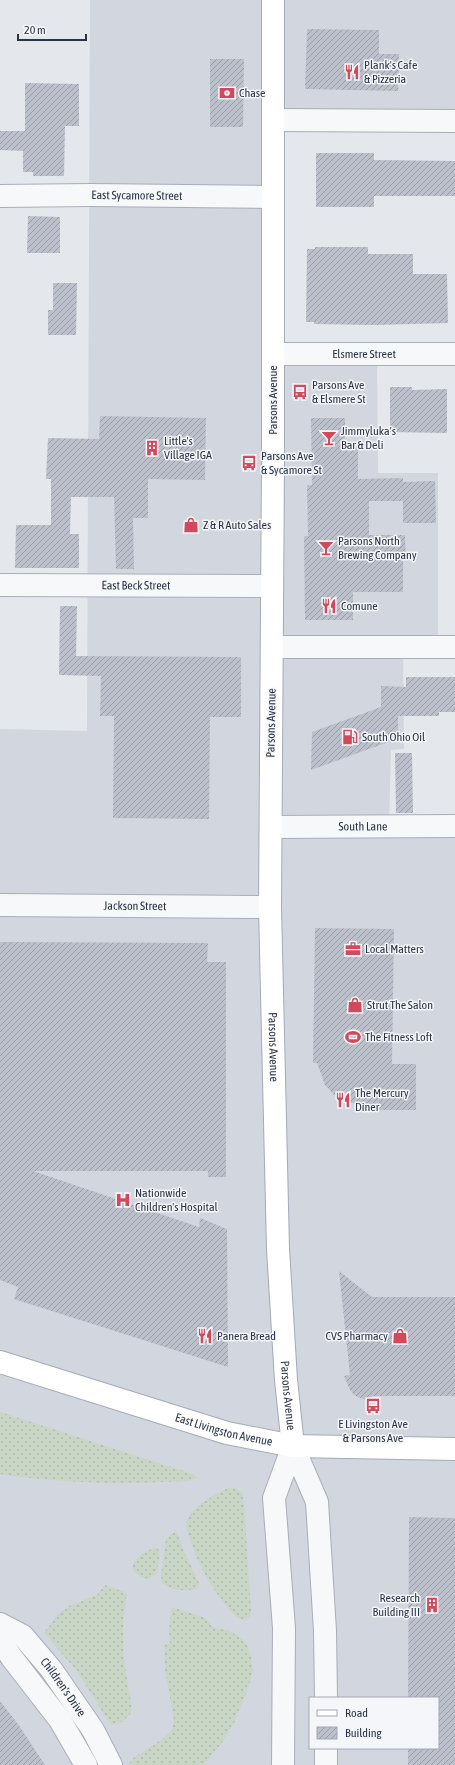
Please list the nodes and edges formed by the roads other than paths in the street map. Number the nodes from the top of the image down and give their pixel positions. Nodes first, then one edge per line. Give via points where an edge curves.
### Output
1 (273, 0) edge
2 (274, 120) junction
3 (455, 121) edge
4 (0, 196) edge
5 (273, 197) junction
6 (273, 354) junction
7 (455, 354) edge
8 (0, 586) edge
9 (272, 586) junction
10 (272, 646) junction
11 (455, 647) edge
12 (455, 826) edge
13 (271, 827) junction
14 (0, 905) edge
15 (270, 908) junction
16 (0, 1362) edge
17 (294, 1446) junction
18 (455, 1449) edge
19 (0, 1624) edge
20 (0, 1640) edge
21 (326, 1697) edge
22 (326, 1749) edge
23 (86, 1765) edge
24 (111, 1765) edge
25 (283, 1765) edge
26 (326, 1765) edge

1 - 2 main road, Parsons Avenue
2 - 3 street
2 - 5 main road, Parsons Avenue
4 - 5 street, East Sycamore Street
5 - 6 main road, Parsons Avenue
6 - 7 street, Elsmere Street
6 - 9 main road, Parsons Avenue
8 - 9 street, East Beck Street
9 - 10 main road, Parsons Avenue
10 - 11 street
10 - 13 main road, Parsons Avenue
12 - 13 street, South Lane
13 - 15 main road, Parsons Avenue
14 - 15 street, Jackson Street
15 - 17 main road, Parsons Avenue via 278,1249 286,1380
16 - 17 main road, East Livingston Avenue via 226,1433
17 - 18 main road, East Livingston Avenue
17 - 21 street, Parsons Avenue via 317,1502 325,1631
17 - 25 street, Parsons Avenue via 274,1498 284,1628
19 - 24 street, Children's Drive via 23,1636 51,1669 93,1730
20 - 23 street, Children's Drive via 60,1720
22 - 26 street

